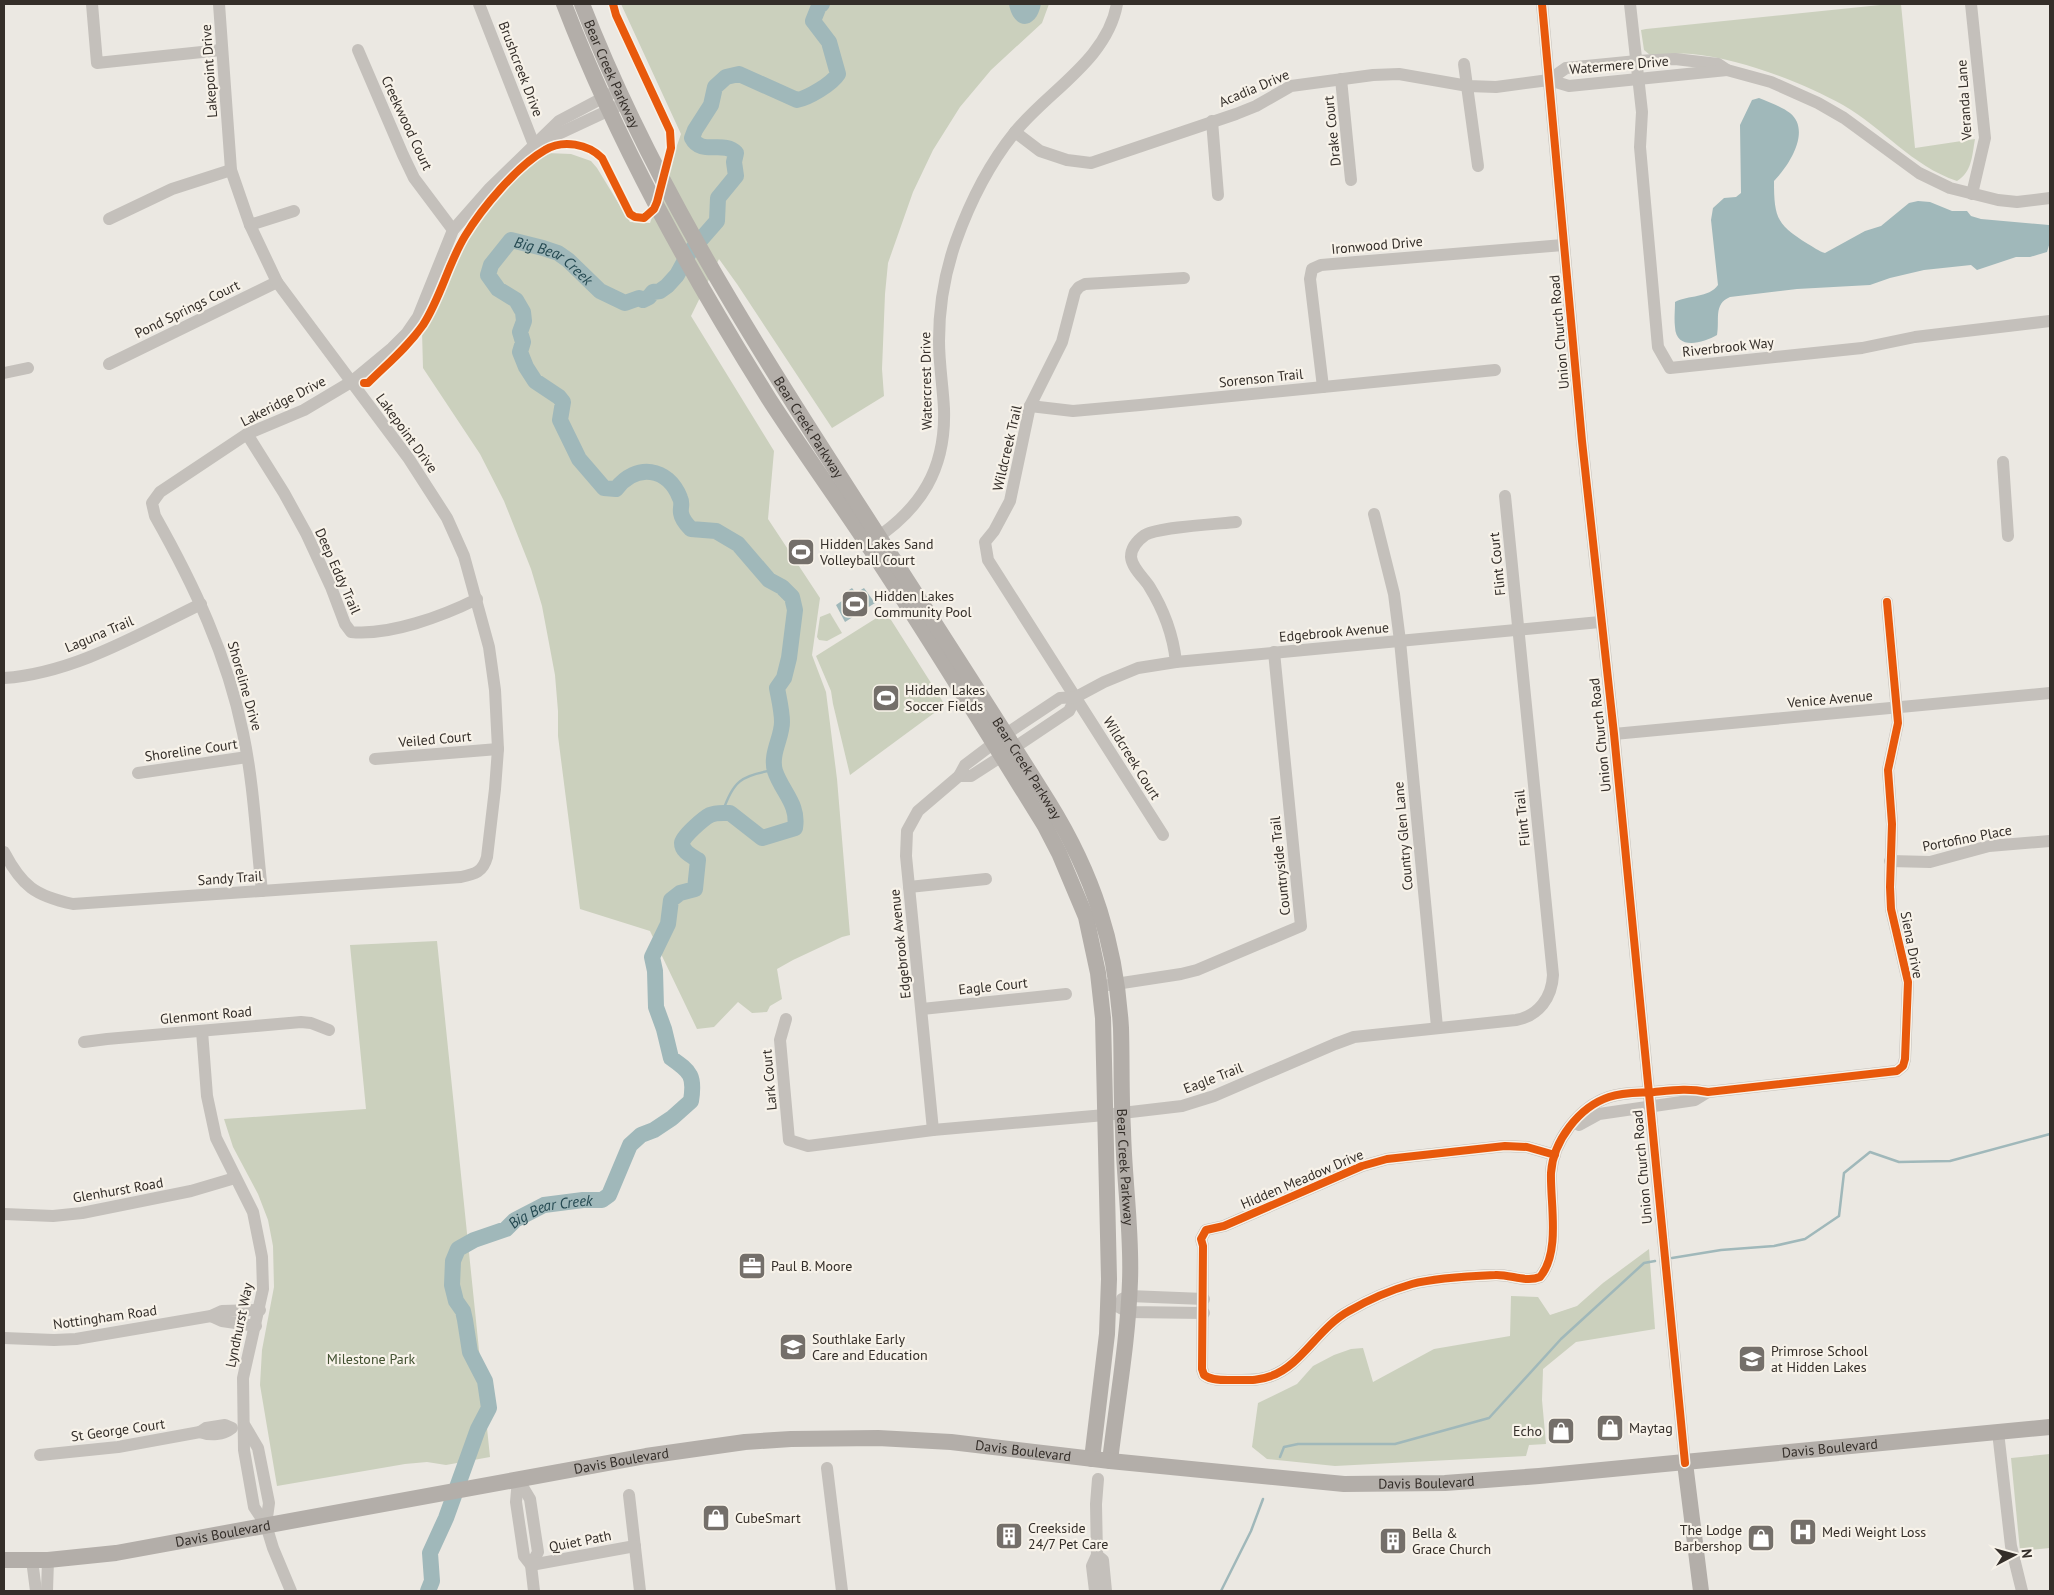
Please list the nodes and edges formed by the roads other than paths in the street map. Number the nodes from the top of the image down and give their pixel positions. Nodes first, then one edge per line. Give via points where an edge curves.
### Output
1 (92, 4) edge
2 (219, 4) edge
3 (480, 4) edge
4 (564, 4) edge
5 (582, 4) edge
6 (1117, 4) edge
7 (1542, 4) edge
8 (1630, 4) edge
9 (1971, 4) edge
10 (221, 50) junction
11 (358, 50) dead end
12 (1637, 61) junction
13 (1464, 64) dead end
14 (1727, 70) junction
15 (1341, 79) junction
16 (1549, 80) junction
17 (1639, 80) junction
18 (1468, 86) junction
19 (621, 96) junction
20 (605, 104) junction
21 (1212, 121) junction
22 (1015, 132) junction
23 (534, 145) junction
24 (1478, 166) dead end
25 (231, 170) junction
26 (1352, 180) dead end
27 (1972, 194) junction
28 (1218, 195) dead end
29 (2050, 198) edge
30 (294, 211) dead end
31 (109, 219) dead end
32 (250, 225) junction
33 (454, 230) junction
34 (1563, 245) junction
35 (1184, 278) dead end
36 (277, 282) junction
37 (2050, 321) edge
38 (110, 364) dead end
39 (28, 368) dead end
40 (1495, 370) dead end
41 (4, 373) edge
42 (351, 382) junction
43 (1323, 387) junction
44 (1030, 406) junction
45 (248, 434) junction
46 (2003, 462) dead end
47 (1505, 496) dead end
48 (152, 503) joint
49 (1374, 514) dead end
50 (1236, 522) dead end
51 (2008, 536) dead end
52 (873, 540) junction
53 (477, 599) junction
54 (1887, 602) dead end
55 (201, 604) junction
56 (1600, 622) junction
57 (1519, 629) junction
58 (1400, 641) junction
59 (1274, 652) junction
60 (1176, 662) junction
61 (4, 678) edge
62 (2050, 693) edge
63 (1076, 698) junction
64 (1898, 707) junction
65 (1614, 734) junction
66 (1004, 745) junction
67 (498, 749) junction
68 (247, 757) junction
69 (375, 759) dead end
70 (138, 773) dead end
71 (1163, 835) dead end
72 (2050, 841) edge
73 (4, 852) edge
74 (1890, 861) junction
75 (479, 872) joint
76 (986, 879) dead end
77 (909, 887) junction
78 (262, 891) junction
79 (1108, 985) junction
80 (1066, 994) dead end
81 (1545, 1002) joint
82 (922, 1009) junction
83 (786, 1019) dead end
84 (1437, 1027) junction
85 (329, 1030) dead end
86 (202, 1031) junction
87 (84, 1042) dead end
88 (1648, 1092) junction
89 (1708, 1092) junction
90 (1650, 1107) junction
91 (1122, 1112) junction
92 (1105, 1115) junction
93 (933, 1130) junction
94 (789, 1140) joint
95 (1557, 1150) junction
96 (235, 1178) junction
97 (4, 1214) edge
98 (1204, 1299) junction
99 (1109, 1302) junction
100 (1129, 1304) junction
101 (260, 1310) junction
102 (1204, 1313) junction
103 (211, 1316) junction
104 (256, 1326) junction
105 (4, 1338) edge
106 (245, 1426) junction
107 (2050, 1427) edge
108 (1998, 1432) junction
109 (40, 1455) dead end
110 (1092, 1459) junction
111 (1110, 1461) junction
112 (1685, 1463) junction
113 (827, 1468) dead end
114 (1098, 1478) junction
115 (518, 1479) junction
116 (629, 1494) dead end
117 (266, 1525) junction
118 (535, 1531) junction
119 (521, 1533) junction
120 (635, 1546) junction
121 (1097, 1555) junction
122 (4, 1560) edge
123 (40, 1560) junction
124 (531, 1565) junction
125 (36, 1591) edge
126 (48, 1591) edge
127 (291, 1591) edge
128 (534, 1591) edge
129 (640, 1591) edge
130 (842, 1591) edge
131 (1095, 1591) edge
132 (1106, 1591) edge
133 (1701, 1591) edge
134 (2022, 1591) edge

1 - 10 street via 97,63
2 - 10 street, Lakepoint Drive
3 - 23 street, Brushcreek Drive
4 - 20 main road, Bear Creek Parkway
5 - 19 main road, Bear Creek Parkway
6 - 22 street, Watercrest Drive via 1107,31 1093,53
7 - 16 street, Union Church Road
8 - 12 street
9 - 27 street, Veranda Lane via 1984,138
10 - 25 street, Lakepoint Drive
11 - 33 street, Creekwood Court via 414,178
12 - 14 street, Watermere Drive via 1701,61 1718,64
12 - 16 street, Watermere Drive via 1566,68
12 - 17 street
13 - 18 street
14 - 17 street, Watermere Drive
14 - 27 street, Watermere Drive via 1771,82 1818,103 1919,173 1950,188
15 - 18 street, Acadia Drive via 1399,74
15 - 21 street, Acadia Drive via 1292,86 1256,106
15 - 26 street, Drake Court
16 - 17 street, Watermere Drive via 1569,86
16 - 18 street, Acadia Drive
16 - 34 street, Union Church Road
17 - 37 street, Riverbrook Way via 1642,112 1640,146 1658,348 1670,368 1862,348 1915,337
18 - 24 street
19 - 20 street, Lakeridge Drive
19 - 52 main road, Bear Creek Parkway via 720,283
20 - 23 street, Lakeridge Drive via 559,121
20 - 52 main road, Bear Creek Parkway via 646,186 770,400
21 - 22 street, Acadia Drive via 1091,163 1040,152
21 - 28 street
22 - 52 street, Watercrest Drive via 976,193 949,266 939,341 944,429 934,472 917,503 898,523
23 - 33 street, Lakeridge Drive via 490,188
25 - 31 street via 172,189
25 - 32 street, Lakepoint Drive
27 - 29 street, Watermere Drive via 2008,201
30 - 32 street
32 - 36 street, Lakepoint Drive
33 - 42 street, Lakeridge Drive via 418,317 407,333
34 - 43 street, Ironwood Drive via 1321,265 1312,269 1310,279
34 - 56 street, Union Church Road
35 - 44 street, Wildcreek Trail via 1084,284 1079,287 1062,342
36 - 38 street, Pond Springs Court
36 - 42 street, Lakepoint Drive
39 - 41 street
40 - 43 street, Sorenson Trail
42 - 45 street, Lakeridge Drive via 304,410
42 - 53 street, Lakepoint Drive via 409,459 447,518 464,556
43 - 44 street, Sorenson Trail via 1073,411
44 - 63 street, Wildcreek Trail via 1010,501 985,542 985,552
45 - 48 street, Lakeridge Drive via 160,492
45 - 53 street, Deep Eddy Trail via 306,533 344,624 351,632 406,626 446,614
46 - 51 street
47 - 57 street, Flint Court
48 - 55 street, Shoreline Drive via 155,516
49 - 58 street, Country Glen Lane via 1394,594
50 - 60 street via 1146,535 1134,546 1131,557 1136,569 1168,620
52 - 66 main road, Bear Creek Parkway
53 - 67 street, Lakepoint Drive via 489,647
54 - 64 street, Siena Drive
55 - 61 street, Laguna Trail via 72,663 43,672
55 - 68 street, Shoreline Drive via 230,682
56 - 57 street, Edgebrook Avenue
56 - 65 street, Union Church Road
57 - 58 street, Edgebrook Avenue
57 - 81 street, Flint Trail via 1553,975
58 - 59 street, Edgebrook Avenue
58 - 84 street, Country Glen Lane
59 - 60 street, Edgebrook Avenue
59 - 79 street, Countryside Trail via 1301,926 1197,970
60 - 63 street, Edgebrook Avenue via 1126,672
62 - 64 street, Venice Avenue
63 - 66 street, Edgebrook Avenue via 1060,698
63 - 71 street, Wildcreek Court
64 - 65 street, Venice Avenue
64 - 74 street, Siena Drive via 1898,724 1888,770 1892,824
65 - 88 street, Union Church Road
66 - 77 street, Edgebrook Avenue via 971,776 960,776 918,811 907,831
66 - 79 main road, Bear Creek Parkway via 1068,833 1087,872 1108,938
67 - 69 street, Veiled Court
67 - 75 street, Lakepoint Drive via 488,848 484,866
68 - 70 street, Shoreline Court
68 - 78 street, Shoreline Drive
72 - 74 street, Portofino Place via 1996,845 1930,862
73 - 78 street, Sandy Trail via 24,884 53,900 73,904
74 - 89 street, Siena Drive via 1891,909 1908,982 1905,1059 1901,1069
75 - 78 street, Sandy Trail via 461,877
76 - 77 street
77 - 82 street, Edgebrook Avenue
79 - 91 main road, Bear Creek Parkway via 1121,1030
79 - 92 main road, Bear Creek Parkway
80 - 82 street, Eagle Court
81 - 84 street, Eagle Trail via 1522,1019
82 - 93 street, Edgebrook Avenue
83 - 94 street, Lark Court via 780,1040
84 - 91 street, Eagle Trail via 1354,1038 1198,1102 1172,1108
85 - 86 street, Glenmont Road via 300,1022
86 - 87 street, Glenmont Road
86 - 96 street, Lyndhurst Way via 210,1115 216,1138
88 - 89 street, Siena Drive via 1690,1088
88 - 90 street, Union Church Road
88 - 95 street, Siena Drive via 1602,1100 1575,1120
89 - 90 street, Siena Drive via 1695,1100
90 - 95 street, Siena Drive via 1592,1117 1576,1127
90 - 112 street, Union Church Road
91 - 92 street, Eagle Trail
91 - 100 main road, Bear Creek Parkway via 1130,1254
92 - 93 street, Eagle Trail
92 - 99 main road, Bear Creek Parkway
93 - 94 street, Eagle Trail via 808,1146
95 - 98 street, Hidden Meadow Drive via 1505,1146 1399,1156 1362,1166 1224,1226 1204,1231 1201,1239
95 - 102 street, Hidden Meadow Drive via 1551,1172 1552,1238 1547,1266 1540,1277 1529,1280 1496,1275 1413,1283 1340,1316 1326,1326 1290,1365 1265,1378 1250,1380 1210,1379 1204,1375
96 - 97 street, Glenhurst Road via 180,1194 82,1213 53,1216
96 - 101 street, Lyndhurst Way via 253,1212 258,1234 264,1274
98 - 100 street
98 - 102 street, Hidden Meadow Drive
99 - 100 street
99 - 110 main road, Bear Creek Parkway
100 - 102 street
100 - 111 main road, Bear Creek Parkway
101 - 103 street, Nottingham Road via 222,1311
101 - 104 street, Lyndhurst Way
103 - 104 street, Nottingham Road
103 - 105 street, Nottingham Road via 76,1339
104 - 106 street, Lyndhurst Way via 243,1378
106 - 109 street, St George Court via 208,1435 200,1432 111,1448
106 - 117 street, Lyndhurst Way via 258,1448 269,1503
107 - 108 main road, Davis Boulevard
108 - 112 main road, Davis Boulevard
108 - 134 street via 2011,1546
110 - 111 main road, Davis Boulevard
110 - 114 street, Bear Creek Parkway
110 - 115 main road, Davis Boulevard via 951,1442 826,1438 745,1442 672,1451
111 - 112 main road, Davis Boulevard via 1316,1482 1374,1484 1457,1483
111 - 114 street, Bear Creek Parkway
112 - 133 main road
113 - 130 street
114 - 121 street, Bear Creek Parkway
115 - 117 main road, Davis Boulevard
115 - 118 street via 530,1499
115 - 119 street via 516,1502
116 - 120 street
117 - 123 main road, Davis Boulevard via 116,1553
117 - 127 street
118 - 119 street
118 - 124 street via 538,1552
119 - 124 street via 524,1556
120 - 124 street, Quiet Path
120 - 129 street
121 - 131 street, Bear Creek Parkway via 1092,1566
121 - 132 street, Bear Creek Parkway via 1103,1560
122 - 123 main road, Davis Boulevard
123 - 125 street
123 - 126 street
124 - 128 street

